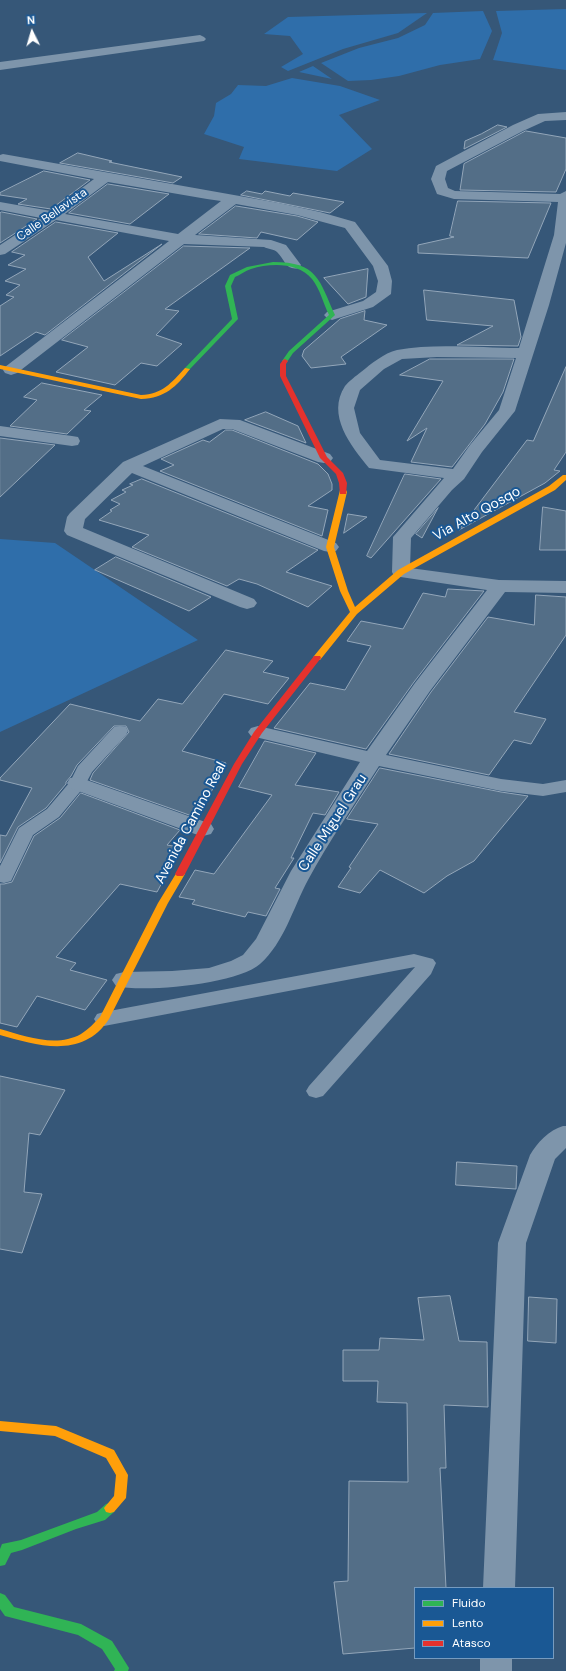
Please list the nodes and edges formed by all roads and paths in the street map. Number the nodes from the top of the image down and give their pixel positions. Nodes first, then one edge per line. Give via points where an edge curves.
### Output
1 (200, 39) dead end
2 (0, 66) edge
3 (566, 116) edge
4 (3, 158) dead end
5 (104, 178) junction
6 (565, 196) edge
7 (233, 199) junction
8 (0, 206) edge
9 (54, 216) junction
10 (179, 239) junction
11 (0, 251) edge
12 (294, 266) junction
13 (332, 315) junction
14 (524, 353) junction
15 (5, 369) edge
16 (1, 431) edge
17 (72, 441) dead end
18 (324, 458) junction
19 (129, 466) junction
20 (458, 475) junction
21 (566, 477) edge
22 (330, 547) junction
23 (401, 572) junction
24 (499, 586) junction
25 (566, 587) edge
26 (247, 603) dead end
27 (354, 612) junction
28 (120, 731) dead end
29 (258, 732) junction
30 (374, 759) junction
31 (78, 783) junction
32 (566, 786) edge
33 (203, 829) junction
34 (4, 877) dead end
35 (124, 980) junction
36 (104, 1019) junction
37 (0, 1032) edge
38 (316, 1091) dead end
39 (566, 1135) edge
40 (1, 1428) edge
41 (0, 1561) edge
42 (499, 1587) edge
43 (0, 1599) edge
44 (496, 1659) edge
45 (121, 1671) edge
46 (496, 1671) edge

1 - 2 street
3 - 6 street via 543,117 518,128 441,169 438,180 442,191 454,195
4 - 5 street
5 - 7 street
5 - 9 street, Calle Bellavista
6 - 14 street via 560,235 541,305
7 - 10 street
7 - 13 street via 308,213 350,225 379,263 385,281 383,294 368,304
8 - 9 street
9 - 10 street
9 - 11 street, Calle Bellavista
10 - 12 street via 266,243 281,248
10 - 15 street
12 - 13 street via 313,276
12 - 15 street via 265,265 248,268 232,276 228,286 235,319 164,393 141,397
13 - 18 street via 291,352 283,364 283,376
14 - 20 street via 507,411
14 - 20 street via 437,352 398,355 378,366 352,388 346,408 352,433 375,464
16 - 17 street
18 - 19 street via 234,424 220,424
18 - 22 street via 338,473 343,483
19 - 22 street
19 - 26 street via 76,517 73,531
20 - 23 street via 402,537
21 - 23 street, Via Alto Qosqo via 552,488
22 - 27 street via 344,591
23 - 24 street
23 - 27 street, Avenida Camino Real
24 - 25 street
24 - 30 street, Calle Miguel Grau via 413,700
27 - 29 street, Avenida Camino Real
28 - 31 lane via 84,770
29 - 30 street
29 - 33 street, Avenida Camino Real
30 - 32 street via 501,785 543,790
30 - 35 street, Calle Miguel Grau via 300,874 266,941 251,960 237,968 217,973
31 - 33 street
31 - 34 lane via 53,813 26,832
33 - 35 street, Avenida Camino Real
35 - 36 street, Avenida Camino Real
36 - 37 street, Avenida Camino Real via 94,1030 74,1042 31,1041
36 - 38 lane via 414,960 426,963 424,970
39 - 42 street via 543,1155 512,1243
40 - 41 street via 56,1431 110,1454 122,1475 120,1498 101,1516 7,1548
43 - 45 street via 10,1612 81,1630 107,1645 122,1668
44 - 46 street

